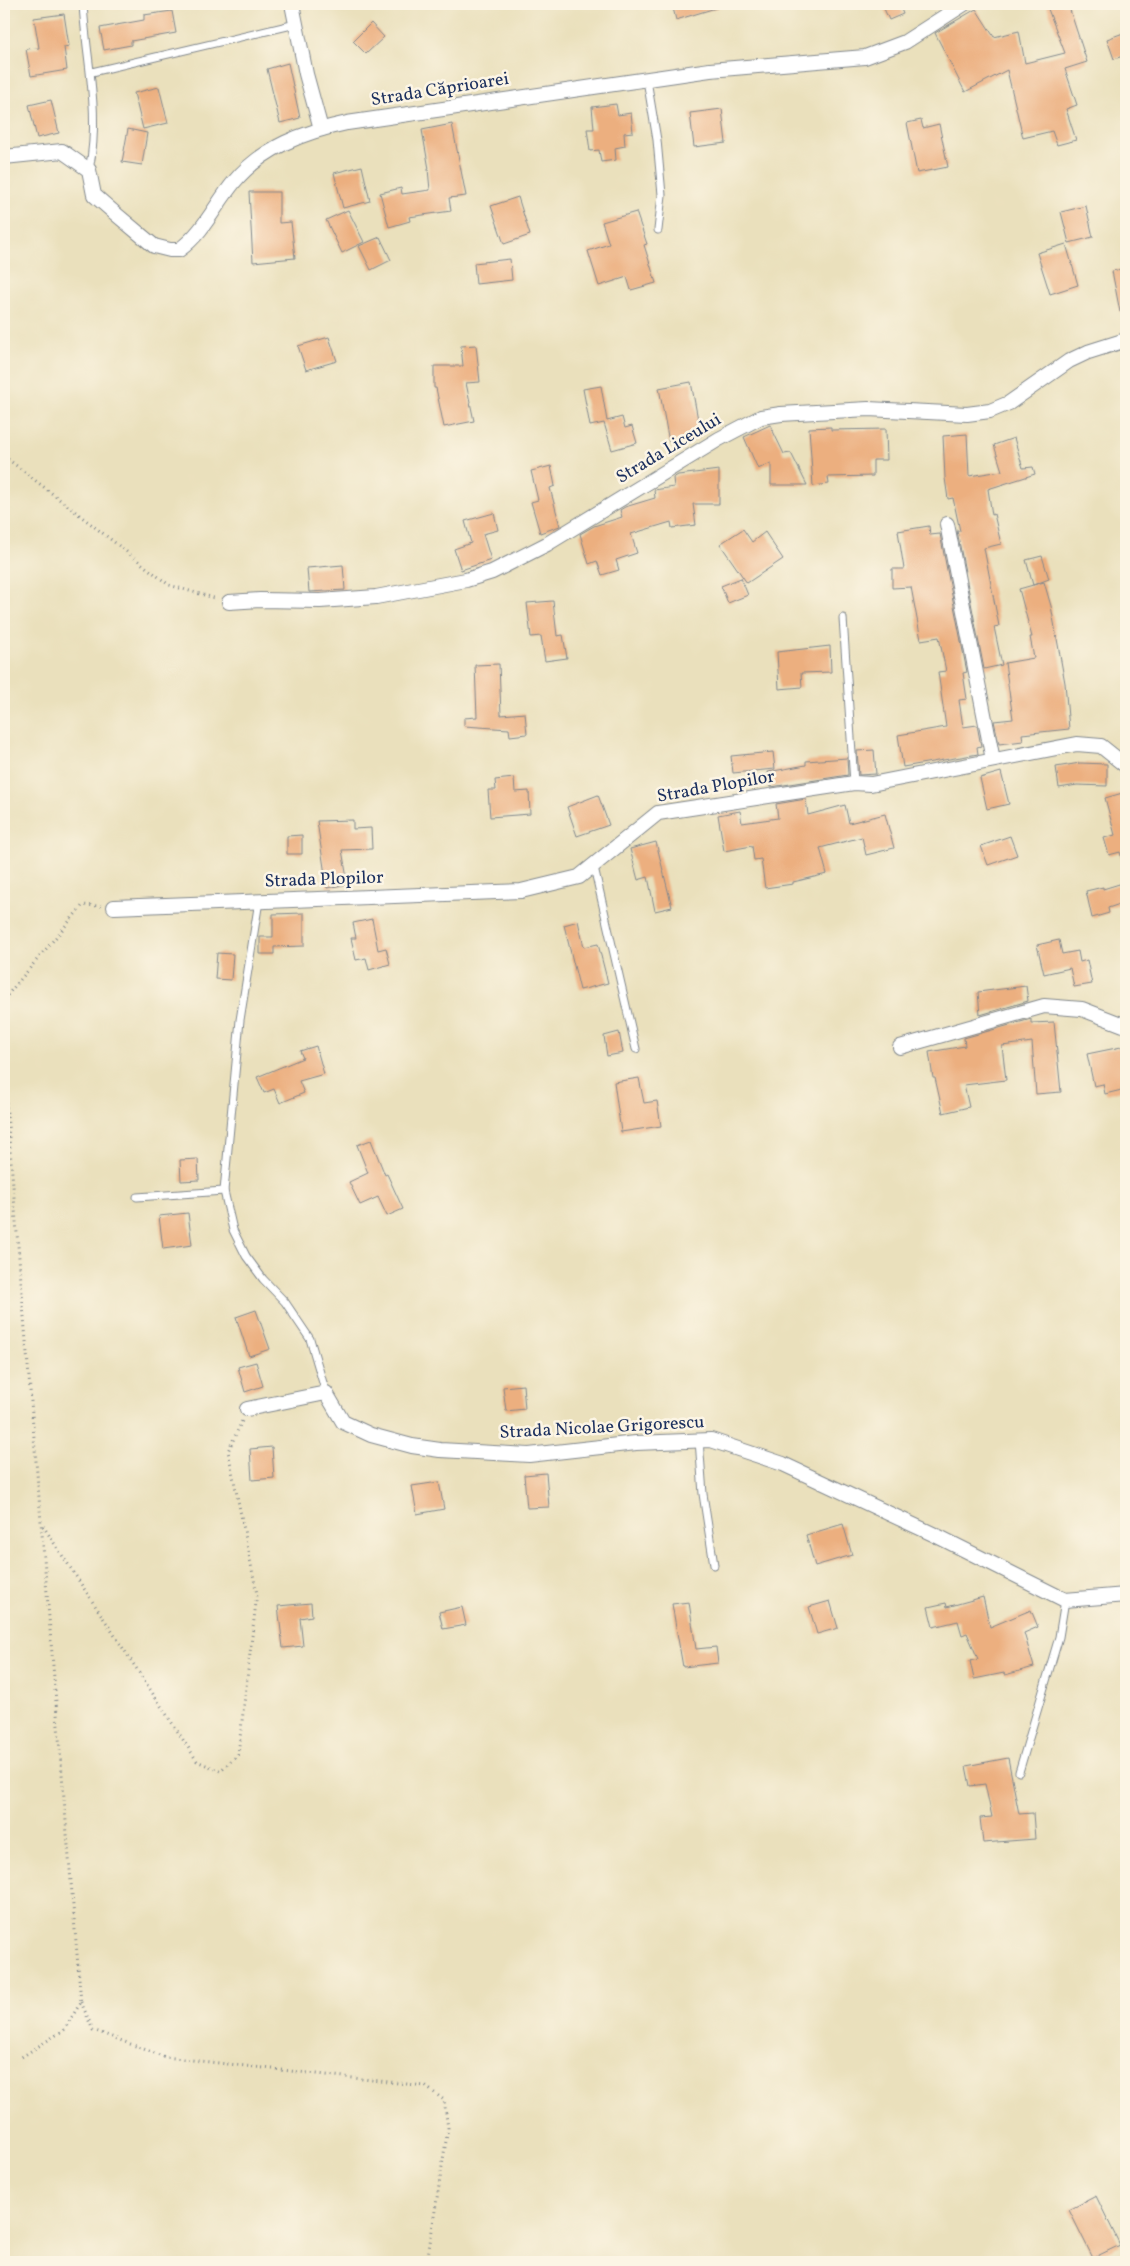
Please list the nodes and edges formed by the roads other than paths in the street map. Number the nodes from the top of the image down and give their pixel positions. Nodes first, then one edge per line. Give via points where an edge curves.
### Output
1 (83, 4) edge
2 (292, 4) edge
3 (964, 4) edge
4 (296, 24) junction
5 (92, 72) junction
6 (647, 80) junction
7 (321, 129) junction
8 (4, 157) edge
9 (89, 170) junction
10 (658, 230) dead end
11 (1126, 340) edge
12 (946, 524) dead end
13 (230, 602) road end
14 (843, 618) dead end
15 (993, 760) junction
16 (1126, 766) edge
17 (854, 783) junction
18 (594, 867) junction
19 (260, 900) junction
20 (114, 907) road end
21 (1126, 1026) edge
22 (900, 1047) dead end
23 (636, 1049) dead end
24 (224, 1191) junction
25 (137, 1197) dead end
26 (326, 1392) junction
27 (247, 1408) road end
28 (699, 1440) junction
29 (714, 1565) dead end
30 (1126, 1595) edge
31 (1065, 1600) junction
32 (1019, 1772) dead end

1 - 5 lane
2 - 4 street
3 - 6 street, Strada Căprioarei via 905,42 865,57 710,70
4 - 5 lane
4 - 7 street
5 - 9 lane via 94,132
6 - 7 street, Strada Căprioarei via 556,91
6 - 10 lane via 662,195
7 - 9 street, Strada Căprioarei via 266,153 235,181 199,232 179,250 154,246 94,195
8 - 9 street via 62,151
11 - 13 street, Strada Liceului via 1069,361 1009,403 990,412 967,414 868,409 761,417 719,438 547,544 492,572 466,580 376,597
12 - 15 street
14 - 17 lane
15 - 16 street, Strada Plopilor via 1077,744 1101,746
15 - 17 street, Strada Plopilor via 871,784
17 - 18 street, Strada Plopilor via 658,813
18 - 19 street, Strada Plopilor via 579,877 521,891
18 - 23 lane
19 - 20 street, Strada Plopilor
19 - 24 lane via 240,1020
21 - 22 street via 1082,1009 1044,1006
24 - 25 lane
24 - 26 lane via 233,1230 246,1256 285,1302 310,1339
26 - 27 street
26 - 28 street, Strada Nicolae Grigorescu via 343,1422 371,1435 440,1450 529,1454
28 - 29 lane
28 - 31 street, Strada Nicolae Grigorescu via 711,1440 783,1464
30 - 31 street
31 - 32 lane via 1059,1637

